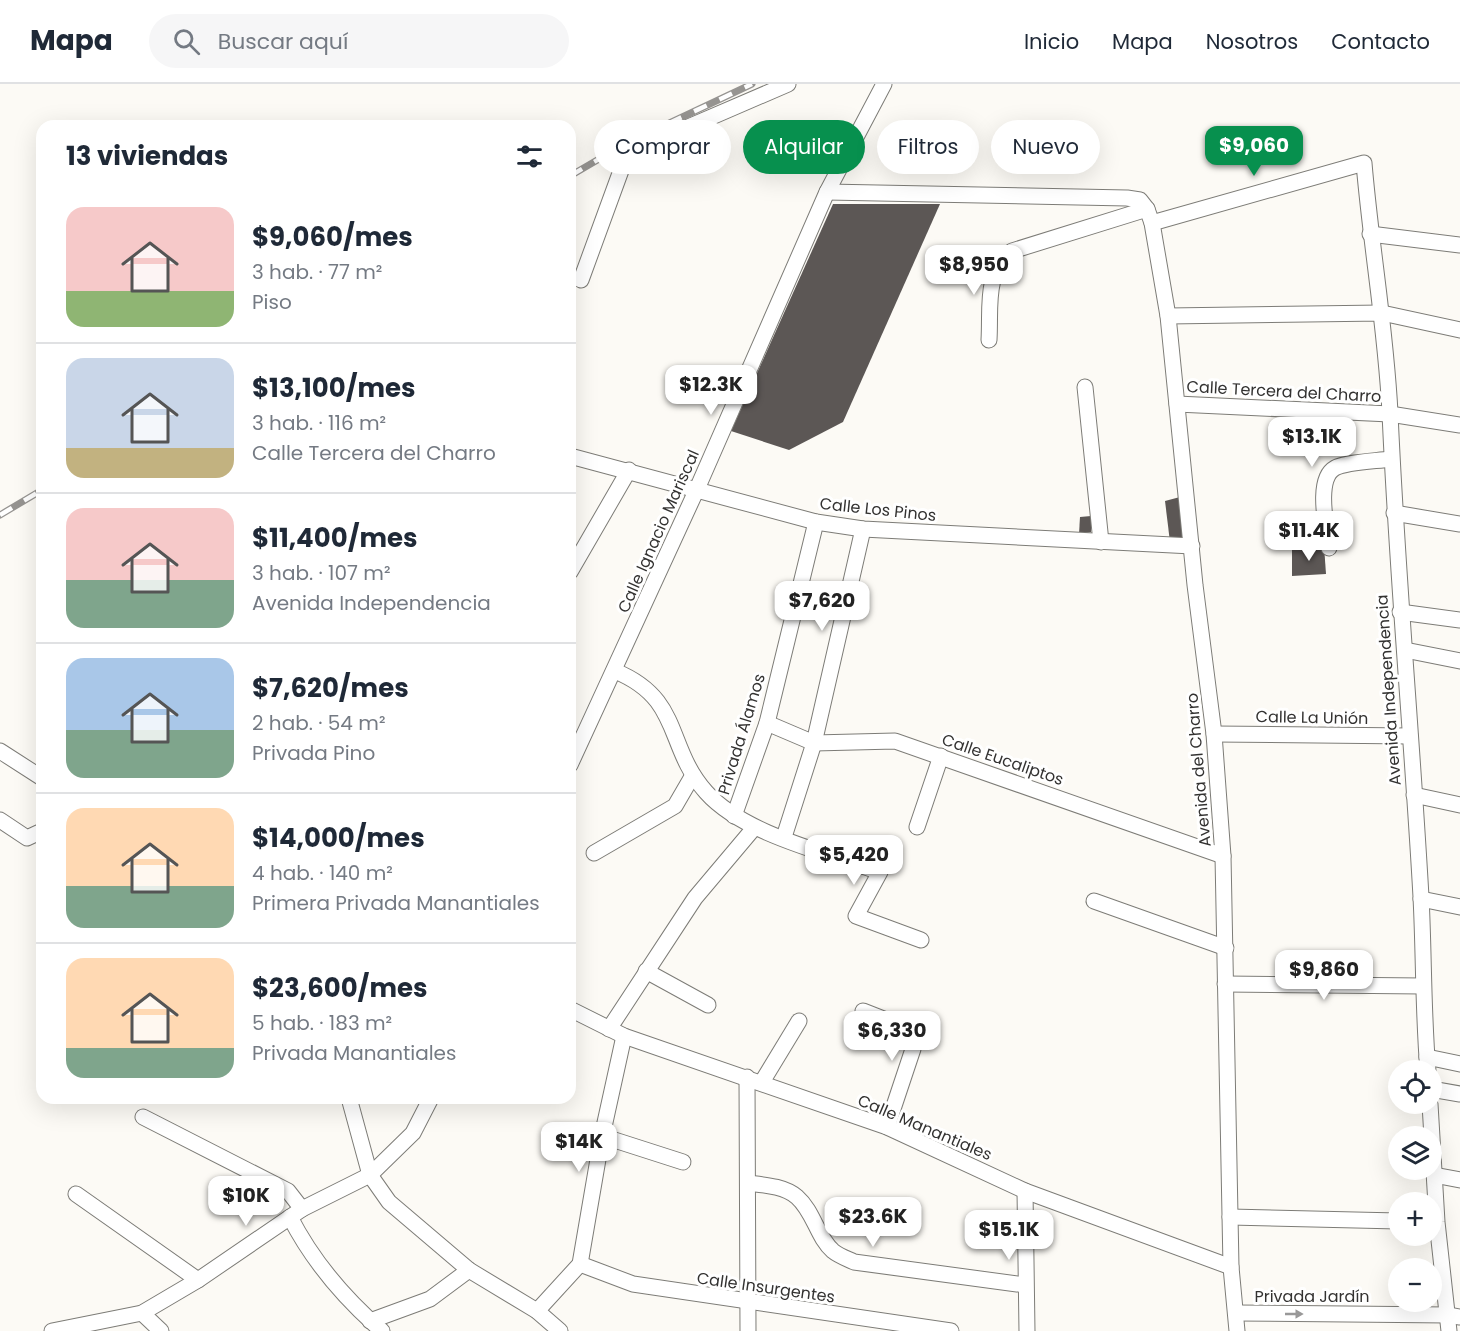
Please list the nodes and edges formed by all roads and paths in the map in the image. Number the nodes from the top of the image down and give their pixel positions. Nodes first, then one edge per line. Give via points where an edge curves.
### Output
1 (788, 84) edge
2 (884, 84) edge
3 (827, 192) junction
4 (1150, 216) junction
5 (1370, 234) junction
6 (1460, 245) edge
7 (581, 280) dead end
8 (1383, 313) junction
9 (1168, 316) junction
10 (1460, 330) edge
11 (989, 340) dead end
12 (1085, 387) dead end
13 (1177, 404) junction
14 (1390, 414) junction
15 (1460, 425) edge
16 (576, 457) edge
17 (1390, 459) junction
18 (628, 470) junction
19 (697, 489) junction
20 (1394, 513) junction
21 (816, 522) junction
22 (1460, 524) edge
23 (863, 529) junction
24 (1101, 542) junction
25 (1192, 546) junction
26 (1329, 548) dead end
27 (576, 561) edge
28 (1400, 612) junction
29 (1460, 620) edge
30 (1405, 650) junction
31 (1460, 661) edge
32 (615, 671) junction
33 (767, 723) junction
34 (1214, 734) junction
35 (1410, 736) junction
36 (814, 743) junction
37 (0, 751) edge
38 (576, 752) edge
39 (940, 756) junction
40 (36, 774) edge
41 (693, 775) junction
42 (1414, 795) junction
43 (1460, 805) edge
44 (734, 816) junction
45 (0, 820) edge
46 (916, 827) dead end
47 (754, 828) junction
48 (36, 834) edge
49 (784, 837) junction
50 (594, 853) dead end
51 (1223, 856) junction
52 (1421, 899) junction
53 (1094, 901) dead end
54 (1460, 907) edge
55 (921, 940) dead end
56 (1226, 948) junction
57 (646, 971) junction
58 (1226, 984) junction
59 (1423, 986) junction
60 (708, 1005) dead end
61 (862, 1011) dead end
62 (576, 1012) edge
63 (799, 1021) dead end
64 (609, 1029) junction
65 (624, 1036) junction
66 (1427, 1060) edge
67 (1442, 1064) edge
68 (1460, 1064) edge
69 (747, 1077) junction
70 (762, 1082) junction
71 (1442, 1091) edge
72 (1460, 1094) edge
73 (351, 1104) edge
74 (428, 1104) edge
75 (143, 1117) dead end
76 (887, 1127) junction
77 (602, 1136) junction
78 (683, 1162) dead end
79 (370, 1175) junction
80 (1442, 1177) edge
81 (1460, 1180) edge
82 (748, 1183) junction
83 (1025, 1191) junction
84 (76, 1194) dead end
85 (296, 1213) junction
86 (1230, 1217) junction
87 (1388, 1221) edge
88 (1439, 1246) edge
89 (579, 1264) junction
90 (1231, 1267) junction
91 (469, 1270) junction
92 (198, 1280) junction
93 (1025, 1286) junction
94 (747, 1303) junction
95 (537, 1311) junction
96 (1236, 1313) junction
97 (142, 1314) junction
98 (1454, 1316) edge
99 (370, 1321) junction
100 (52, 1331) edge
101 (160, 1331) edge
102 (382, 1331) edge
103 (560, 1331) edge
104 (748, 1331) edge
105 (951, 1331) edge
106 (1027, 1331) edge
107 (1236, 1331) edge
108 (1449, 1331) edge

1 - 7 street via 686,129 623,165
2 - 3 street, Calle Ignacio Mariscal
3 - 4 street via 1127,198 1140,200
3 - 19 street, Calle Ignacio Mariscal
4 - 5 street, Avenida Independencia via 1364,163
4 - 9 street, Avenida del Charro
4 - 11 street via 1012,251 999,261 992,276
5 - 6 street
5 - 8 street, Avenida Independencia
8 - 9 street
8 - 10 street
8 - 14 street, Avenida Independencia
9 - 13 street, Avenida del Charro
12 - 24 street
13 - 14 street, Calle Tercera del Charro
13 - 25 street, Avenida del Charro
14 - 15 street, Calle Tercera del Charro
14 - 17 street, Avenida Independencia
16 - 18 street, Calle Los Pinos
17 - 20 street, Avenida Independencia
17 - 26 street via 1335,468 1327,476 1323,488
18 - 19 street, Calle Los Pinos
18 - 27 street
19 - 21 street, Calle Los Pinos
19 - 32 street, Calle Ignacio Mariscal
20 - 22 street
20 - 28 street, Avenida Independencia
21 - 23 street, Calle Los Pinos
21 - 33 street, Privada Álamos
23 - 24 street, Calle Los Pinos
23 - 36 street
24 - 25 street, Calle Los Pinos
25 - 34 street, Avenida del Charro
28 - 29 street
28 - 30 street, Avenida Independencia
30 - 31 street
30 - 35 street, Avenida Independencia
32 - 38 street, Calle Ignacio Mariscal
32 - 41 street via 637,680 653,695 665,712
33 - 36 street, Calle Eucaliptos
33 - 44 street, Privada Álamos
34 - 35 street, Calle La Unión
34 - 51 street, Avenida del Charro
35 - 42 street, Avenida Independencia
36 - 39 street, Calle Eucaliptos via 895,741
36 - 49 street
37 - 40 street
39 - 46 street
39 - 51 street, Calle Eucaliptos
41 - 44 street
41 - 50 street via 675,806
42 - 43 street
42 - 52 street, Avenida Independencia
44 - 47 street
45 - 48 street via 27,838
47 - 49 street
47 - 57 street via 695,898
49 - 55 street via 880,872 856,916
51 - 56 street, Avenida del Charro
52 - 54 street
52 - 59 street, Avenida Independencia
53 - 56 street
56 - 58 street, Avenida del Charro
57 - 60 street
57 - 64 street
58 - 59 street
58 - 86 street, Avenida del Charro
59 - 66 street, Avenida Independencia
61 - 76 street via 913,1036 913,1049
62 - 64 street, Calle Manantiales
63 - 70 street
64 - 65 street, Calle Manantiales
65 - 69 street, Calle Manantiales
65 - 77 street
67 - 68 street
69 - 70 street, Calle Manantiales
69 - 82 street
70 - 76 street, Calle Manantiales
71 - 72 street
73 - 79 street
74 - 79 street via 413,1132
75 - 85 street via 288,1191
76 - 83 street, Calle Manantiales
77 - 78 street
77 - 89 street
79 - 85 street
79 - 91 street via 389,1202
80 - 81 street
82 - 93 street via 777,1187 797,1197 834,1253 854,1262
82 - 94 street
83 - 90 street, Calle Manantiales
83 - 93 street
84 - 92 street
85 - 92 street
85 - 99 street via 305,1246 349,1302
86 - 87 street
86 - 90 street, Avenida del Charro
88 - 98 street
89 - 94 street, Calle Insurgentes via 633,1284
89 - 95 street
90 - 96 street, Avenida del Charro
91 - 95 street
91 - 99 street via 430,1299
92 - 97 street
93 - 106 street
94 - 104 street
94 - 105 street, Calle Insurgentes
95 - 103 street
96 -> 98 street, Privada Jardín
96 - 107 street, Avenida del Charro
97 - 100 street
97 - 101 street
98 - 108 street
99 - 102 street

